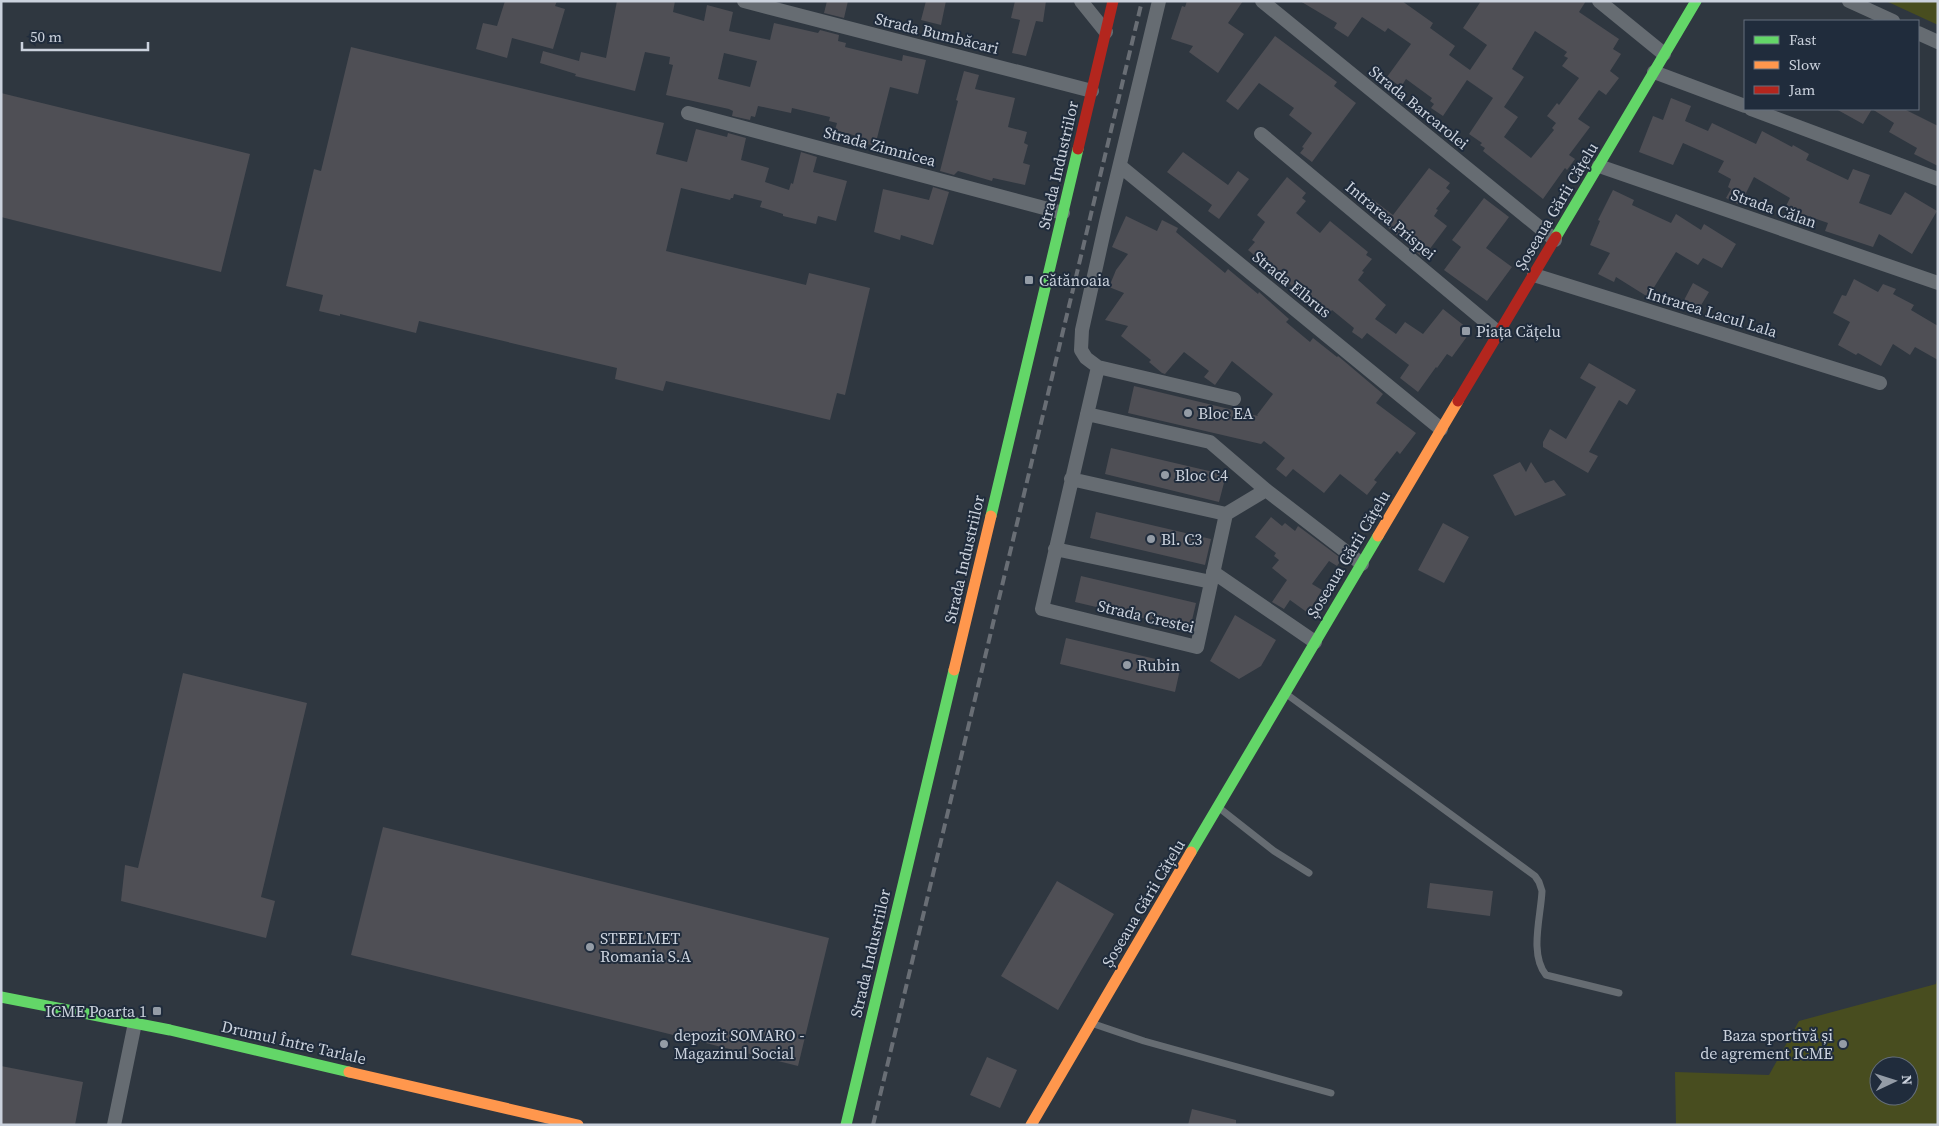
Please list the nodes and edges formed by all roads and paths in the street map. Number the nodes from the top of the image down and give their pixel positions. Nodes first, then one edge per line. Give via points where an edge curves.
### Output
1 (744, 1) edge
2 (1082, 1) edge
3 (1113, 1) edge
4 (1159, 1) edge
5 (1262, 1) edge
6 (1599, 1) edge
7 (1696, 1) edge
8 (1849, 1) edge
9 (1891, 20) edge
10 (1106, 32) junction
11 (1919, 33) edge
12 (1938, 42) edge
13 (1664, 54) junction
14 (1654, 72) junction
15 (1092, 91) junction
16 (1744, 106) edge
17 (1755, 110) edge
18 (688, 113) dead end
19 (1261, 134) dead end
20 (1120, 166) junction
21 (1599, 166) junction
22 (1938, 179) edge
23 (1063, 214) junction
24 (1555, 240) junction
25 (1534, 275) junction
26 (1938, 283) edge
27 (1498, 333) junction
28 (1098, 367) junction
29 (1880, 383) dead end
30 (1234, 399) dead end
31 (1087, 414) junction
32 (1442, 429) junction
33 (1071, 478) junction
34 (1266, 490) junction
35 (1226, 514) junction
36 (1055, 549) junction
37 (1362, 564) junction
38 (1212, 577) junction
39 (1315, 642) junction
40 (1285, 693) junction
41 (1218, 807) junction
42 (1309, 873) dead end
43 (1619, 993) dead end
44 (1, 997) edge
45 (135, 1023) junction
46 (1091, 1023) junction
47 (1331, 1093) dead end
48 (114, 1125) edge
49 (578, 1125) edge
50 (846, 1125) edge
51 (1031, 1125) edge

1 - 15 street, Strada Bumbăcari
2 - 10 street
3 - 10 main road, Strada Industriilor
4 - 20 street
5 - 24 street, Strada Barcarolei
6 - 13 street
7 - 13 main road, Șoseaua Gării Cățelu
8 - 9 street
10 - 15 main road, Strada Industriilor
11 - 12 street
13 - 14 main road, Șoseaua Gării Cățelu
14 - 16 street
14 - 21 main road, Șoseaua Gării Cățelu
15 - 23 main road, Strada Industriilor
17 - 22 street
18 - 23 street, Strada Zimnicea
19 - 27 street, Intrarea Prispei
20 - 28 street via 1080,342 1086,358
20 - 32 street, Strada Elbrus
21 - 24 main road, Șoseaua Gării Cățelu
21 - 26 street, Strada Călan
23 - 50 main road, Strada Industriilor
24 - 25 main road, Șoseaua Gării Cățelu
25 - 27 main road, Șoseaua Gării Cățelu
25 - 29 street, Intrarea Lacul Lala
27 - 32 main road, Șoseaua Gării Cățelu
28 - 30 street
28 - 31 street
31 - 33 street
31 - 34 street via 1210,442
32 - 37 main road, Șoseaua Gării Cățelu
33 - 35 street
33 - 36 street
34 - 35 street
34 - 37 street
35 - 38 street, Strada Crestei
36 - 38 street
36 - 38 street, Strada Crestei via 1042,609 1197,647
37 - 39 main road, Șoseaua Gării Cățelu
38 - 39 street
39 - 40 main road, Șoseaua Gării Cățelu
40 - 41 main road, Șoseaua Gării Cățelu
40 - 43 lane via 1534,876 1542,891 1537,948 1540,968 1546,975
41 - 42 lane via 1274,851
41 - 46 main road, Șoseaua Gării Cățelu
44 - 45 main road, Drumul Între Tarlale
45 - 48 street
45 - 49 main road, Drumul Între Tarlale
46 - 47 lane
46 - 51 main road, Șoseaua Gării Cățelu

